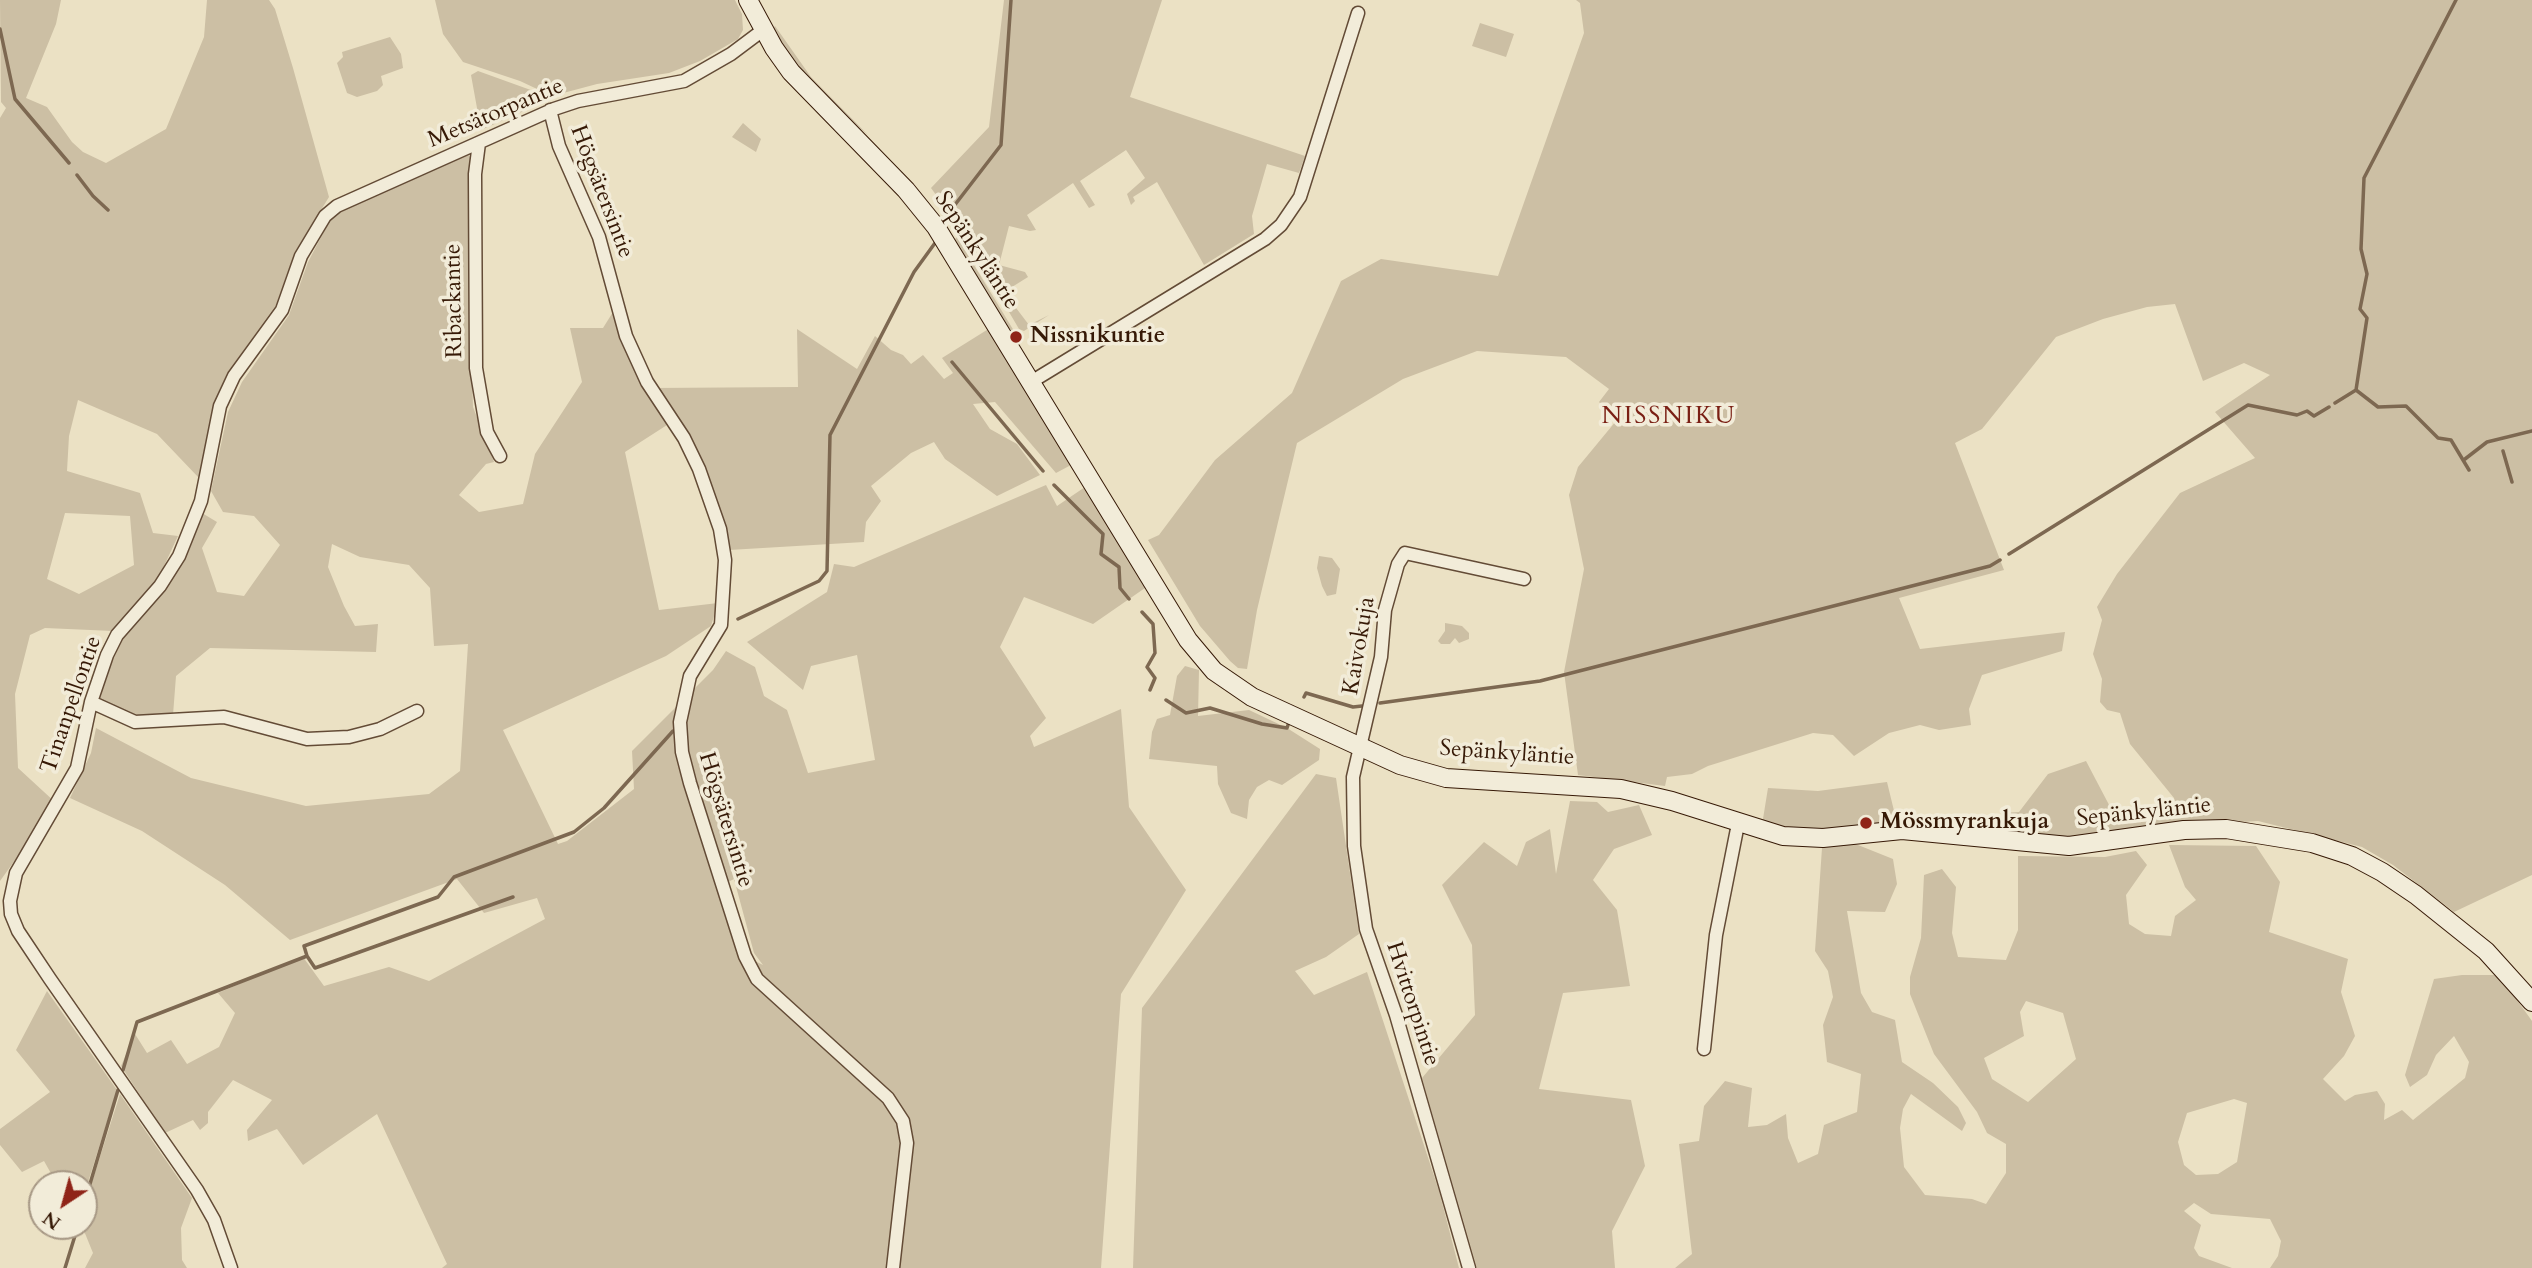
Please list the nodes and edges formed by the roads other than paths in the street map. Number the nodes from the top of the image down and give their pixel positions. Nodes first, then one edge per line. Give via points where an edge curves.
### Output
1 (748, 0) edge
2 (1358, 13) dead end
3 (763, 30) junction
4 (550, 110) junction
5 (479, 142) junction
6 (325, 216) joint
7 (1031, 382) junction
8 (500, 456) dead end
9 (1524, 579) dead end
10 (91, 702) junction
11 (417, 711) dead end
12 (1359, 747) junction
13 (1738, 824) junction
14 (2532, 1002) edge
15 (1704, 1049) dead end
16 (231, 1268) edge
17 (893, 1268) edge
18 (1469, 1268) edge

1 - 3 street, Sepänkyläntie
2 - 7 street via 1300,198 1281,225
3 - 4 street, Metsätorpantie via 684,81
3 - 7 street, Sepänkyläntie via 806,89 927,215
4 - 5 street, Metsätorpantie
4 - 17 street, Högsätersintie via 559,146 599,237 626,336 647,382 684,438 720,529 722,625 690,676 680,722 690,783 745,956 757,979 888,1098 903,1121 907,1143
5 - 6 street, Metsätorpantie via 337,206
5 - 8 street, Ribackantie via 475,174 476,368 487,432
6 - 10 street, Tinanpellontie via 301,256 282,310 234,376 220,406 201,501 179,556 160,586 117,635
7 - 12 street, Sepänkyläntie via 1201,657 1252,697
9 - 12 street, Kaivokuja via 1405,553 1385,610 1381,657
10 - 11 street via 135,722 224,717 307,738 349,737 380,729
10 - 16 street, Tinanpellontie via 77,768 16,873 11,915 50,979 197,1190 214,1220
12 - 13 street, Sepänkyläntie via 1446,778 1620,789
12 - 18 street, Hvittorpintie via 1351,798 1366,929 1396,1015
13 - 14 street, Sepänkyläntie via 1783,836 1823,838 1902,830 2059,846 2226,828 2312,843 2352,856 2416,895 2486,951
13 - 15 street via 1716,935

